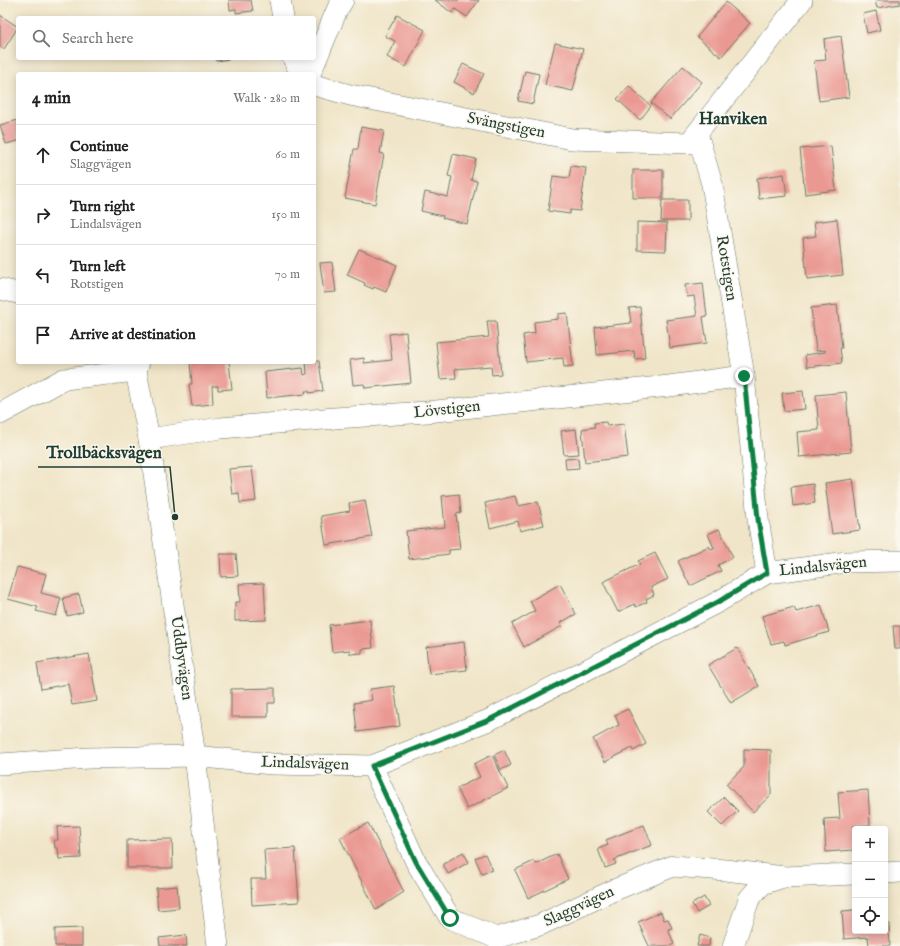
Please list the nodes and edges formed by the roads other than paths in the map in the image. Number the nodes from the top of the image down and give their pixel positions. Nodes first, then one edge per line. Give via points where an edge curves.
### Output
1 (280, 0) edge
2 (343, 0) edge
3 (802, 0) edge
4 (283, 16) edge
5 (294, 60) edge
6 (316, 60) edge
7 (316, 60) edge
8 (300, 72) edge
9 (311, 72) edge
10 (316, 86) edge
11 (697, 133) junction
12 (0, 289) edge
13 (16, 293) edge
14 (137, 367) edge
15 (744, 376) junction
16 (0, 414) edge
17 (149, 440) junction
18 (900, 560) edge
19 (767, 573) junction
20 (195, 756) junction
21 (0, 764) edge
22 (372, 766) junction
23 (888, 872) edge
24 (900, 872) edge
25 (852, 874) edge
26 (785, 877) junction
27 (218, 946) edge
28 (733, 946) edge

1 - 4 street
2 - 7 street
3 - 11 street
5 - 8 street
6 - 9 street
10 - 11 street, Svängstigen via 350,95 572,139 689,142
11 - 15 street, Rotstigen via 712,184
12 - 13 street
14 - 16 street via 64,379
14 - 17 street, Uddbyvägen
15 - 17 street, Lövstigen via 427,412 221,428
15 - 19 street, Rotstigen via 758,519
17 - 20 street, Uddbyvägen
18 - 19 street, Lindalsvägen via 847,562
19 - 22 street, Lindalsvägen via 718,602 489,720
20 - 21 street, Lindalsvägen via 89,758
20 - 22 street, Lindalsvägen via 272,764
20 - 27 street, Uddbyvägen
22 - 26 street, Slaggvägen via 416,862 450,918 496,938 540,925 673,866
23 - 24 street
25 - 26 street, Slaggvägen
26 - 28 street via 762,884 749,899

